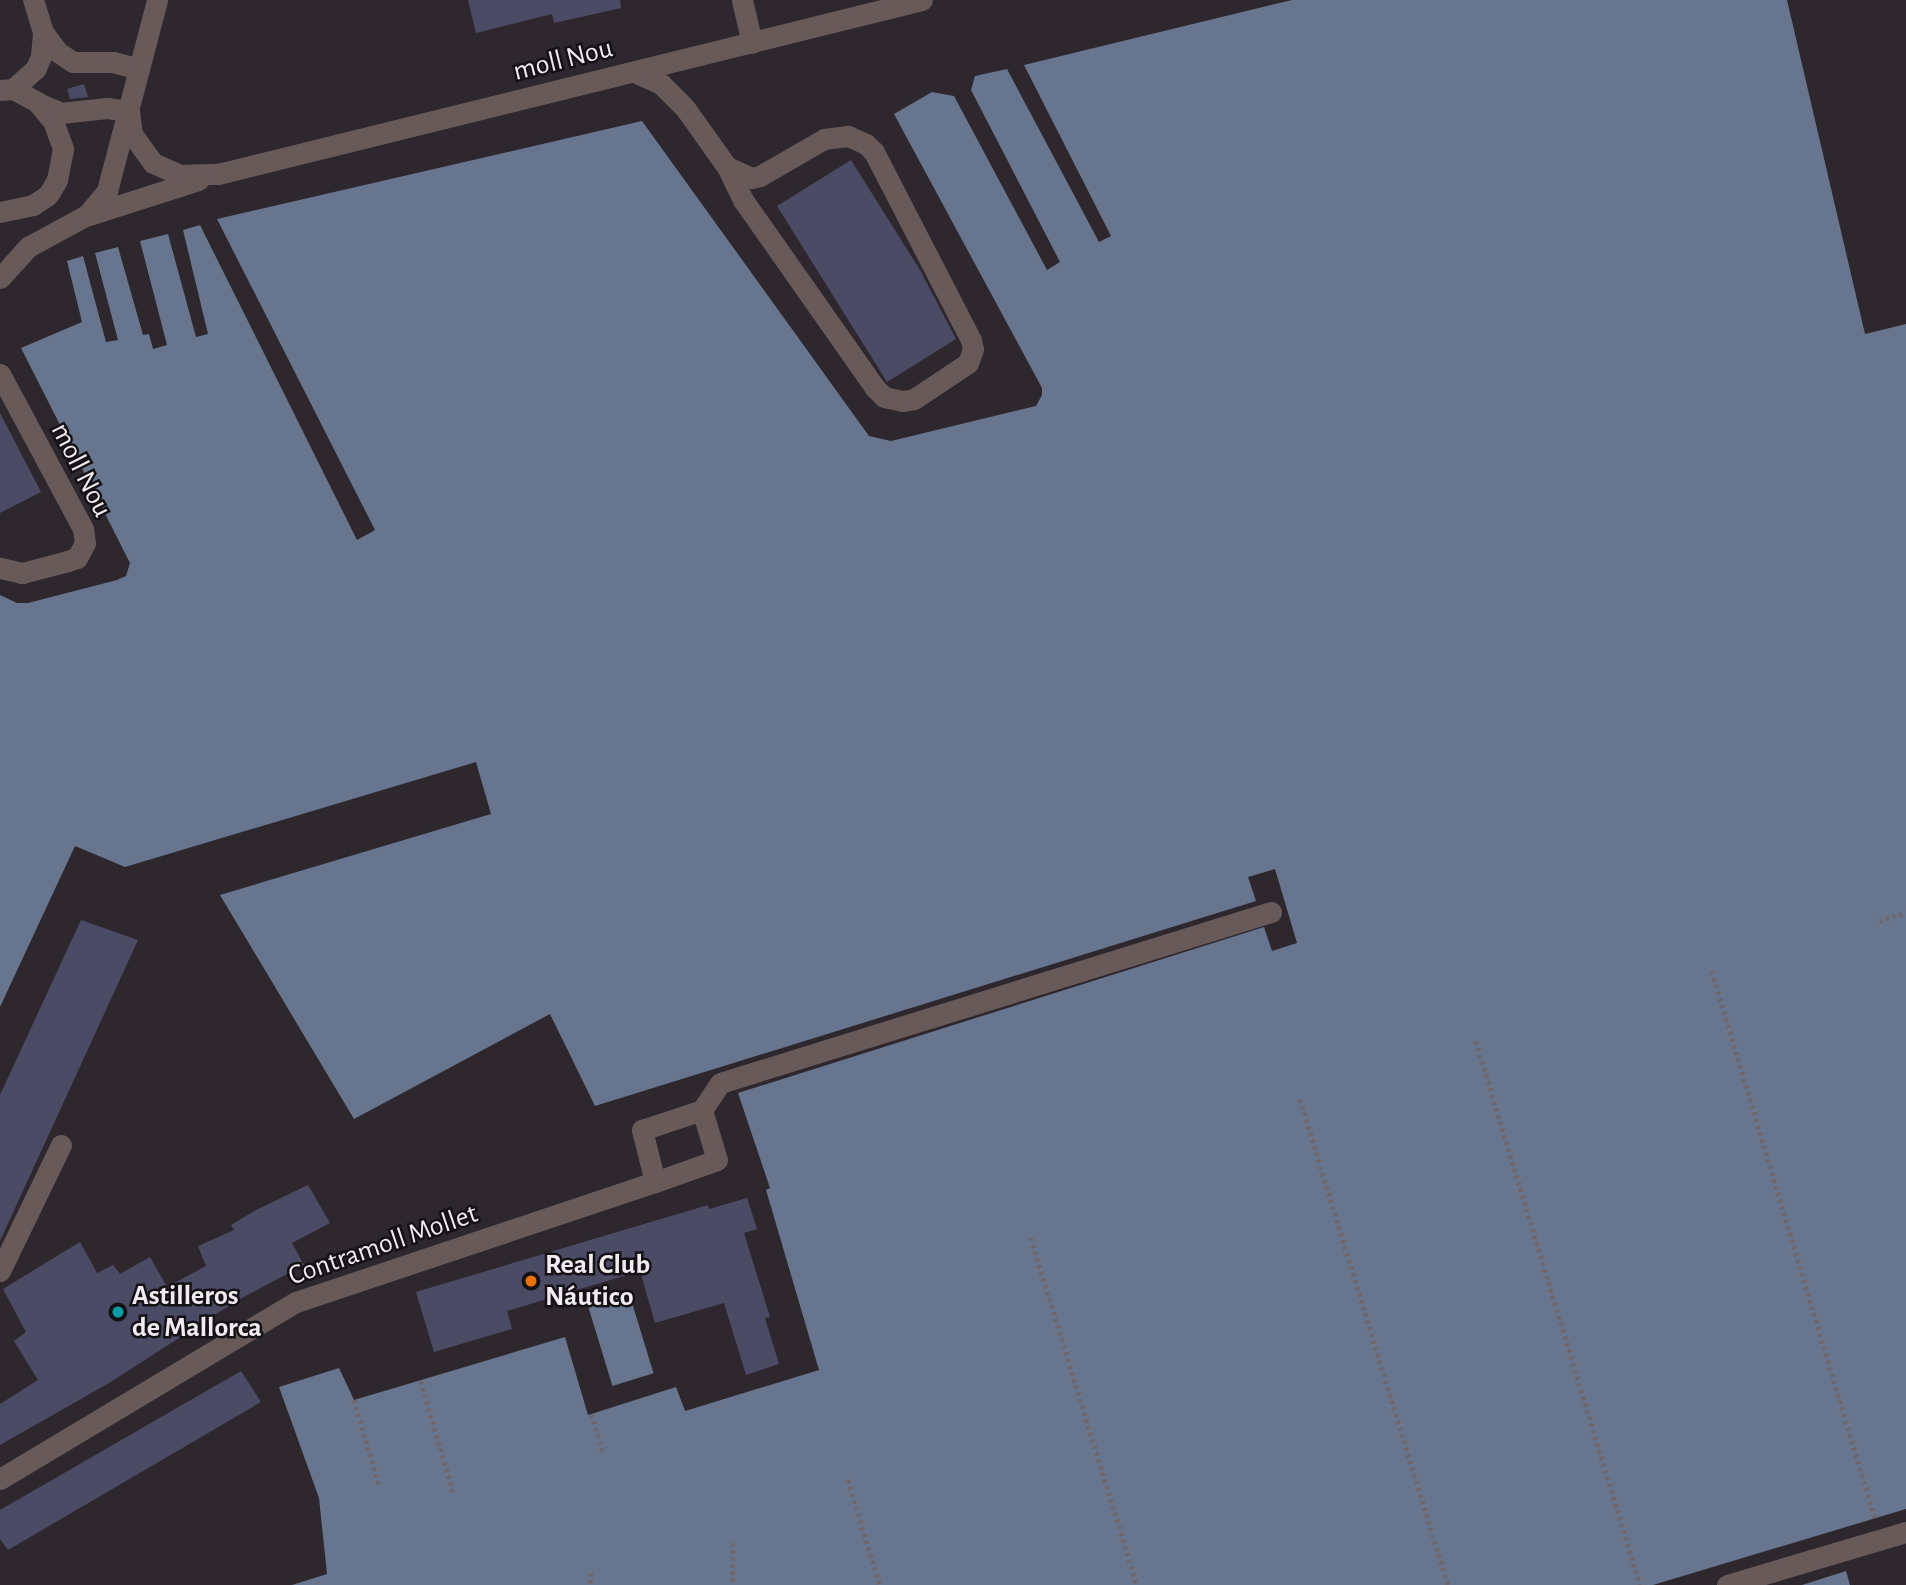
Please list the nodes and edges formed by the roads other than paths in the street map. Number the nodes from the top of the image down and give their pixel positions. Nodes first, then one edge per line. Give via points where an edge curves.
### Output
1 (33, 0) edge
2 (157, 0) edge
3 (742, 0) edge
4 (922, 0) edge
5 (43, 32) junction
6 (752, 43) junction
7 (691, 58) junction
8 (139, 69) junction
9 (634, 72) junction
10 (6, 90) edge
11 (37, 102) junction
12 (685, 108) junction
13 (129, 111) junction
14 (727, 167) junction
15 (218, 174) junction
16 (0, 212) edge
17 (87, 215) junction
18 (2, 274) edge
19 (0, 374) edge
20 (0, 568) edge
21 (1272, 912) dead end
22 (702, 1110) junction
23 (61, 1145) dead end
24 (655, 1181) junction
25 (0, 1271) edge
26 (0, 1479) edge
27 (1905, 1535) edge
28 (1727, 1585) edge

1 - 5 street
2 - 8 street
3 - 6 street
4 - 6 street, moll Nou
5 - 8 street via 58,52 73,62 113,62
5 - 10 street via 36,68
6 - 7 street, moll Nou
7 - 9 street, moll Nou
7 - 12 street via 681,88
8 - 13 street
9 - 12 street via 661,84
9 - 15 street, moll Nou
10 - 11 street
11 - 13 street via 61,113 107,108
11 - 16 street via 53,121 63,149 57,180 48,195 33,205
12 - 14 street
13 - 15 street, moll Nou via 132,134 153,163 180,175
13 - 17 street, moll Nou via 107,191
14 - 14 street via 743,200 884,397 914,399 968,363 971,340 866,144 848,136 824,139 752,178
15 - 17 street, moll Nou
17 - 18 street, moll Nou via 28,247
19 - 20 street, moll Nou via 85,536 81,552 68,561 22,573
21 - 22 street via 720,1083
22 - 24 street via 642,1130
22 - 24 street, Contramoll Mollet via 717,1160
23 - 25 street
24 - 26 street, Contramoll Mollet via 296,1302
27 - 28 street

